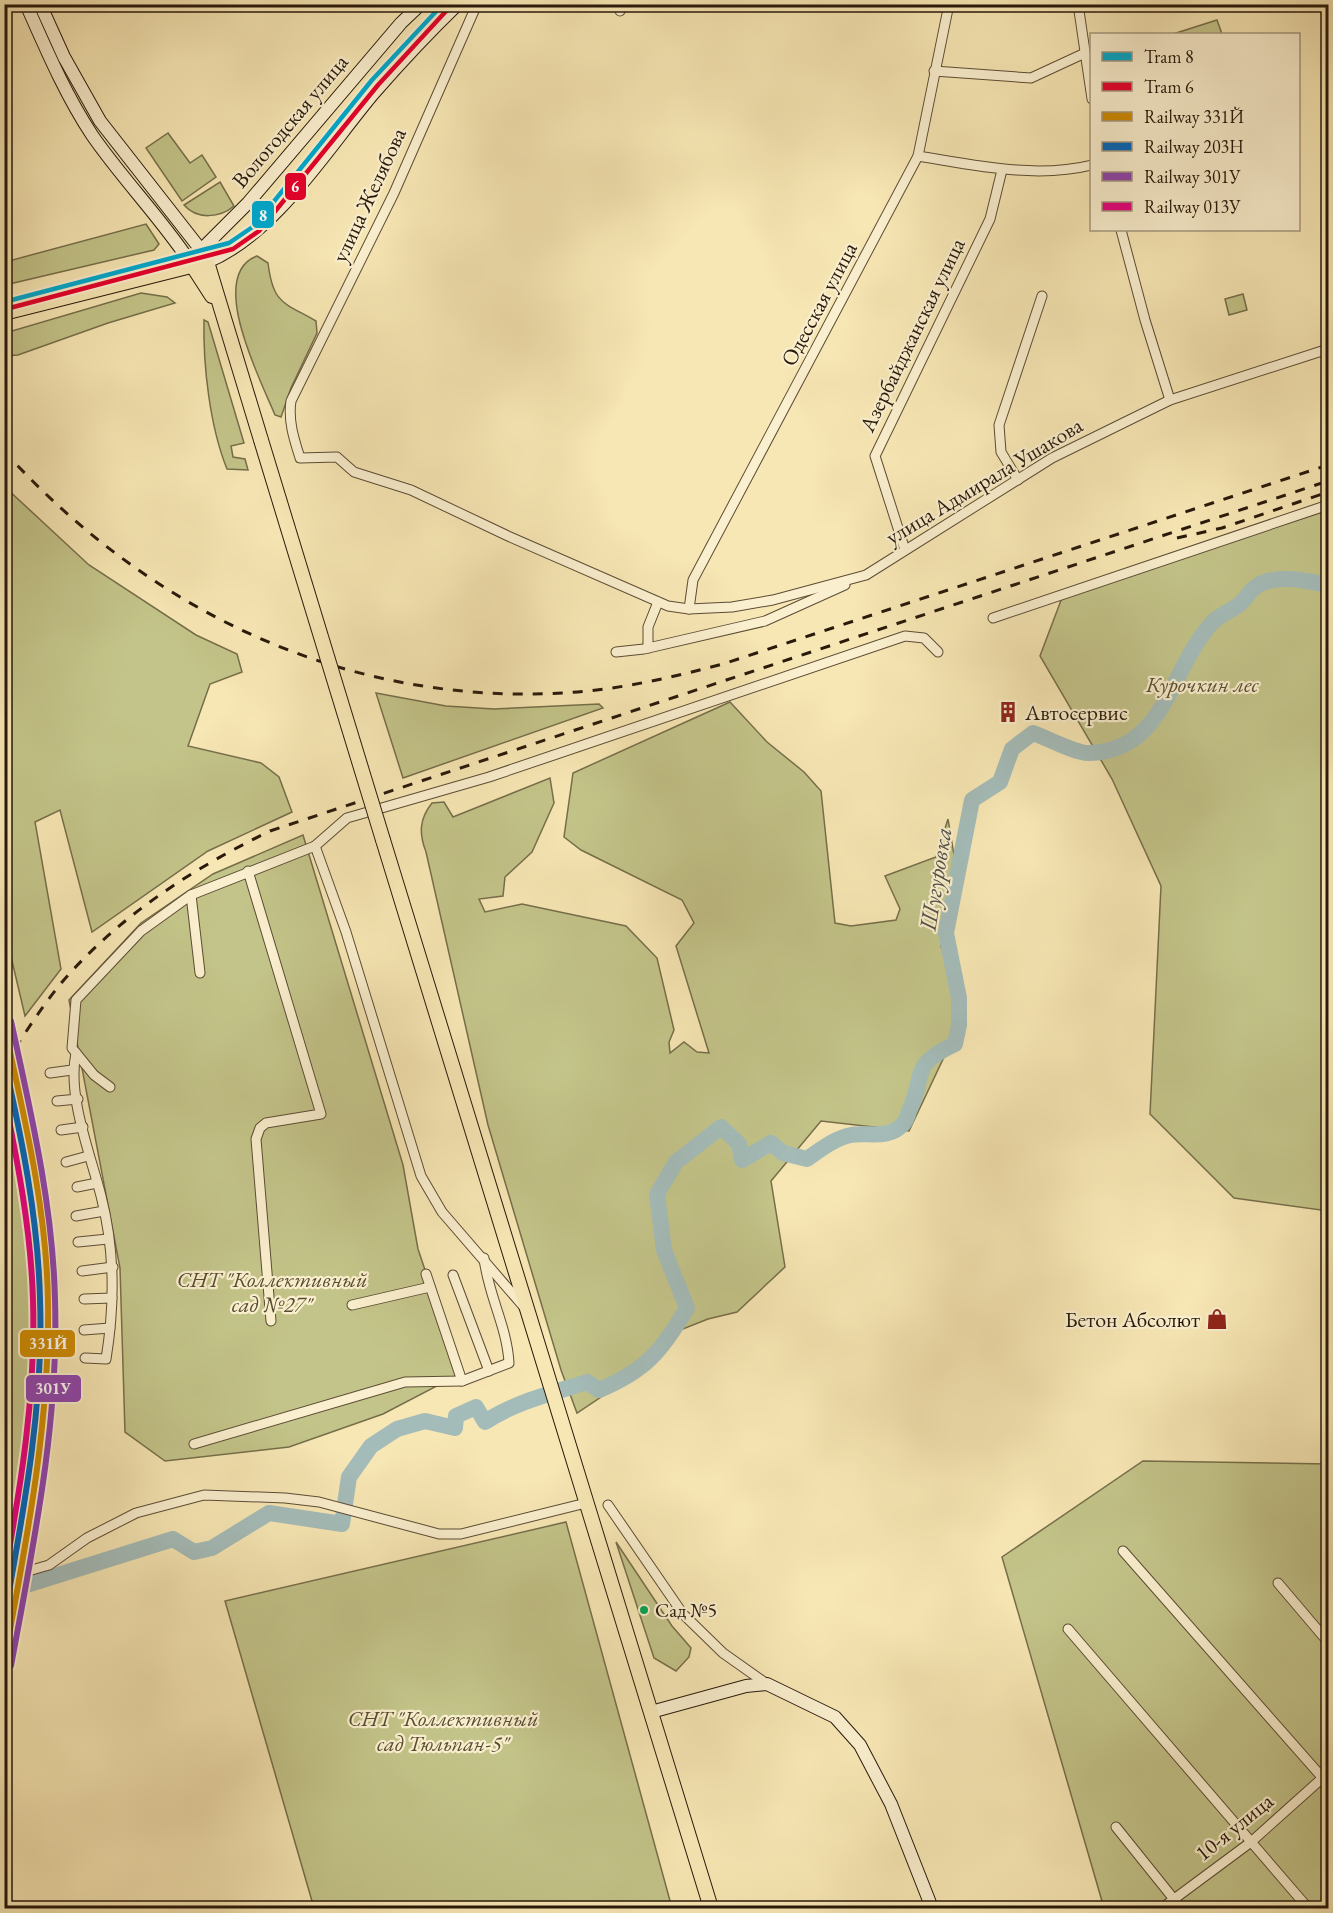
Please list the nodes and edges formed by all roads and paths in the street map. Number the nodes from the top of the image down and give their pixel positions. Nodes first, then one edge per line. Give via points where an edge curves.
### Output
1 (26, 4) edge
2 (40, 4) edge
3 (421, 4) edge
4 (458, 4) edge
5 (477, 4) edge
6 (949, 4) edge
7 (1078, 4) edge
8 (1085, 53) junction
9 (934, 71) junction
10 (1090, 86) edge
11 (918, 156) junction
12 (1090, 165) edge
13 (1002, 170) junction
14 (1121, 231) edge
15 (204, 256) junction
16 (192, 265) junction
17 (1042, 296) dead end
18 (221, 310) junction
19 (4, 313) edge
20 (1329, 349) edge
21 (291, 400) joint
22 (1170, 400) junction
23 (1018, 480) junction
24 (1329, 505) edge
25 (905, 550) junction
26 (866, 575) junction
27 (658, 602) junction
28 (688, 609) junction
29 (993, 618) dead end
30 (648, 648) junction
31 (616, 652) dead end
32 (938, 652) dead end
33 (315, 846) junction
34 (249, 871) junction
35 (191, 895) junction
36 (201, 973) dead end
37 (76, 1053) junction
38 (72, 1070) junction
39 (50, 1073) dead end
40 (110, 1087) dead end
41 (78, 1099) junction
42 (57, 1101) dead end
43 (83, 1127) junction
44 (61, 1130) dead end
45 (88, 1156) junction
46 (66, 1162) dead end
47 (97, 1182) junction
48 (77, 1187) dead end
49 (104, 1211) junction
50 (76, 1216) dead end
51 (108, 1239) junction
52 (78, 1242) dead end
53 (484, 1258) junction
54 (113, 1266) junction
55 (82, 1271) dead end
56 (426, 1274) dead end
57 (453, 1275) dead end
58 (430, 1287) junction
59 (112, 1298) junction
60 (84, 1299) dead end
61 (352, 1305) dead end
62 (528, 1312) junction
63 (271, 1321) dead end
64 (110, 1328) junction
65 (84, 1330) dead end
66 (85, 1358) dead end
67 (489, 1371) junction
68 (462, 1381) junction
69 (194, 1444) dead end
70 (586, 1503) junction
71 (608, 1505) dead end
72 (1123, 1551) dead end
73 (4, 1578) edge
74 (1278, 1583) dead end
75 (1068, 1629) dead end
76 (1329, 1642) edge
77 (767, 1684) junction
78 (651, 1712) junction
79 (1327, 1778) edge
80 (1116, 1827) dead end
81 (1251, 1842) junction
82 (1172, 1899) junction
83 (711, 1908) edge
84 (932, 1908) edge
85 (1162, 1908) edge
86 (1181, 1908) edge
87 (1308, 1908) edge

1 - 16 main road via 74,106 111,161
2 - 15 main road via 100,121
3 - 15 main road, Вологодская улица
4 - 15 main road, Вологодская улица via 374,93 258,231 225,255
5 - 21 street, улица Желябова via 394,193
6 - 9 street, Одесская улица
7 - 8 street
8 - 9 street via 1031,78
8 - 10 street
9 - 11 street, Одесская улица
11 - 13 street
11 - 28 street, Одесская улица via 693,580
12 - 13 street
13 - 25 street, Азербайджанская улица via 990,219 875,456
14 - 22 street
15 - 16 main road, Вологодская улица
15 - 18 main road
16 - 18 main road
16 - 19 main road, Вологодская улица
17 - 23 street via 999,424 1001,452
18 - 62 main road, bridge
20 - 22 street, улица Адмирала Ушакова
21 - 27 street, улица Адмирала Ушакова via 292,434 300,458 337,458 354,472 411,490
22 - 23 street, улица Адмирала Ушакова via 1052,458
23 - 25 street, улица Адмирала Ушакова
24 - 29 street
25 - 26 street, улица Адмирала Ушакова
26 - 28 street, улица Адмирала Ушакова via 773,600
26 - 30 street via 765,621
27 - 28 street, улица Адмирала Ушакова
27 - 30 street via 648,627
30 - 31 street
32 - 33 street via 924,638 905,636 489,777 347,819
33 - 34 street
33 - 53 street via 346,932 421,1176 442,1212
34 - 35 street
34 - 63 street via 321,1114 266,1123 256,1139
35 - 36 street
35 - 37 street via 141,931 76,1000 72,1048
37 - 38 street
37 - 40 street
38 - 39 street
38 - 41 street
41 - 42 street
41 - 43 street
43 - 44 street
43 - 45 street
45 - 46 street
45 - 47 street
47 - 48 street
47 - 49 street
49 - 50 street
49 - 51 street
51 - 52 street
51 - 54 street
53 - 62 street
53 - 67 street via 487,1283 508,1341 509,1363
54 - 55 street
54 - 59 street
56 - 58 street
57 - 67 street
58 - 61 street
58 - 68 street
59 - 60 street
59 - 64 street
62 - 70 main road
64 - 65 street
64 - 66 street via 106,1359
67 - 68 street
68 - 69 street via 405,1382
70 - 73 street via 460,1534 439,1534 319,1503 204,1495 136,1513 87,1538 49,1565
70 - 78 main road
71 - 77 street via 683,1614 723,1653
72 - 79 street
74 - 76 street
75 - 81 street
77 - 78 main road
77 - 84 main road via 835,1717 860,1745 891,1804
78 - 83 main road
79 - 81 street, 10-я улица
80 - 82 street
81 - 82 street, 10-я улица
81 - 87 street
82 - 85 street, 10-я улица
82 - 86 street

